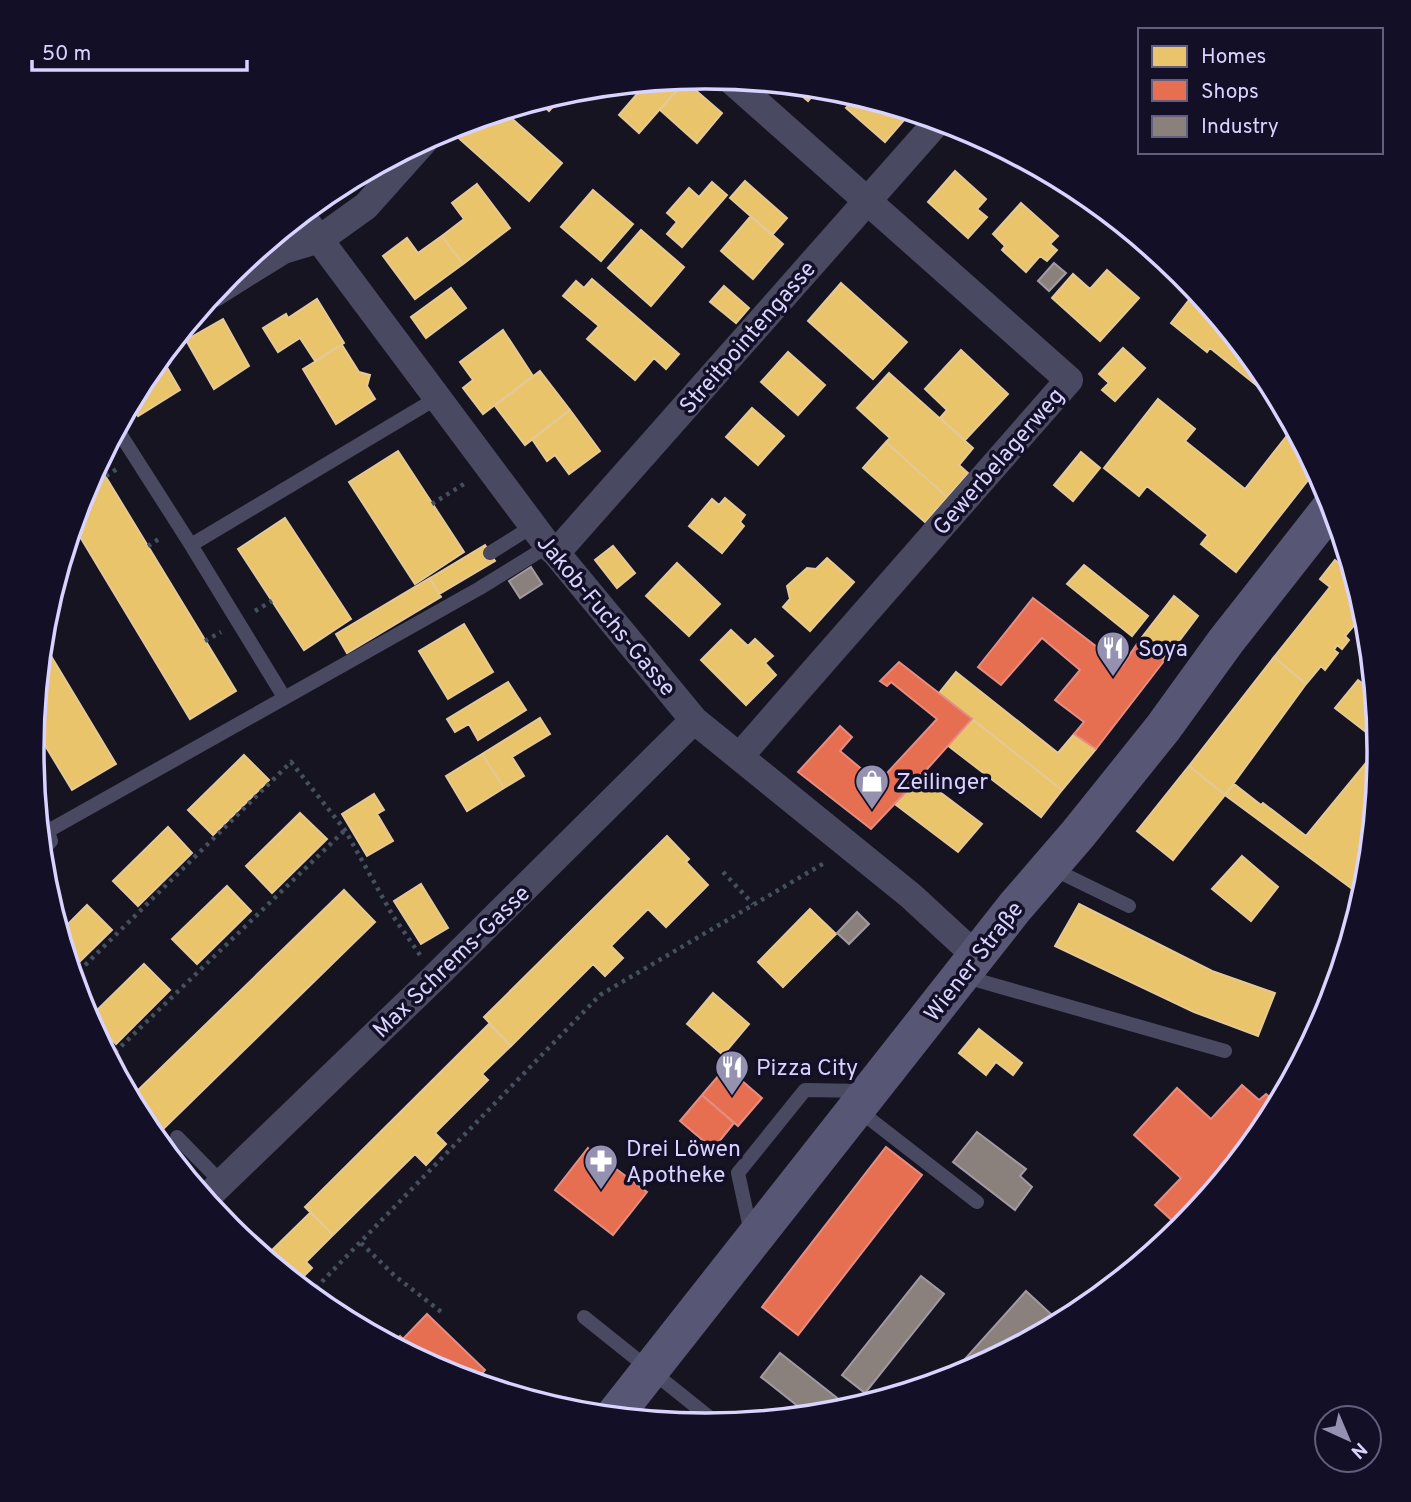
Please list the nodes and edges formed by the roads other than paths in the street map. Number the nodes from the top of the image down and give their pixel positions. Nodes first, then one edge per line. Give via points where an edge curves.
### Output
1 (744, 91) edge
2 (931, 129) edge
3 (407, 160) edge
4 (867, 202) junction
5 (307, 223) edge
6 (320, 239) junction
7 (252, 269) edge
8 (438, 398) junction
9 (123, 438) edge
10 (1326, 521) edge
11 (546, 542) junction
12 (191, 545) junction
13 (490, 553) dead end
14 (284, 698) junction
15 (694, 720) junction
16 (740, 756) junction
17 (48, 831) edge
18 (1048, 866) junction
19 (1129, 906) dead end
20 (968, 966) junction
21 (1225, 1051) dead end
22 (863, 1100) junction
23 (177, 1137) dead end
24 (214, 1191) edge
25 (977, 1202) dead end
26 (752, 1240) junction
27 (584, 1317) dead end
28 (650, 1369) junction
29 (621, 1407) edge
30 (705, 1413) edge

1 - 4 street, Gewerbelagerweg
2 - 4 street, Streitpointengasse
3 - 6 street via 366,206
4 - 11 street, Streitpointengasse
4 - 16 street, Gewerbelagerweg via 1069,380
5 - 6 street, Jakob-Fuchs-Gasse
6 - 7 street via 283,250
6 - 8 street, Jakob-Fuchs-Gasse
8 - 11 street, Jakob-Fuchs-Gasse
8 - 12 lane
9 - 12 lane
10 - 18 main road, Wiener Straße via 1226,641 1079,834
11 - 13 lane
11 - 14 lane via 480,588
11 - 15 street, Jakob-Fuchs-Gasse
12 - 14 lane
14 - 17 lane
15 - 16 street, Jakob-Fuchs-Gasse
15 - 24 street, Max Schrems-Gasse
16 - 20 street, Jakob-Fuchs-Gasse via 940,921
18 - 19 lane
18 - 20 main road, Wiener Straße
20 - 21 lane
20 - 22 main road, Wiener Straße
22 - 25 lane
22 - 26 main road, Wiener Straße
22 - 26 lane via 805,1090 738,1173
23 - 24 lane
26 - 28 main road, Wiener Straße
27 - 28 lane
28 - 29 main road, Wiener Straße
28 - 30 lane

